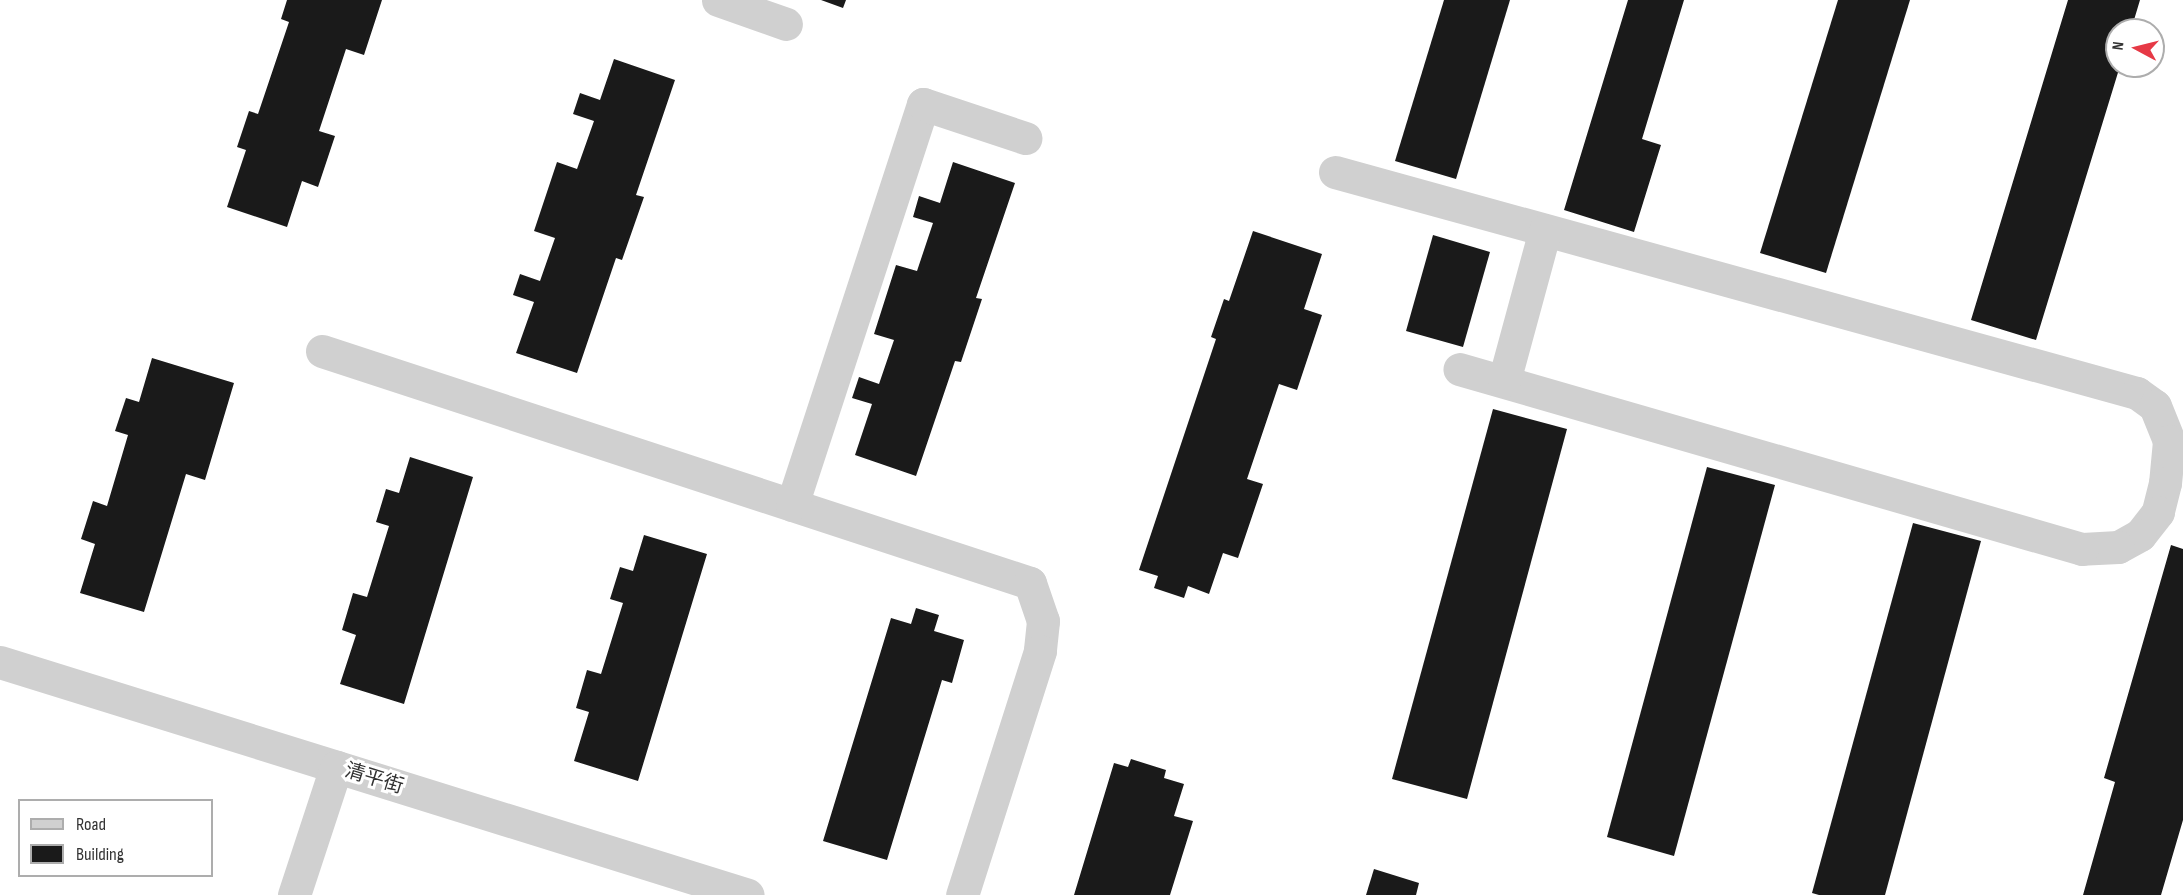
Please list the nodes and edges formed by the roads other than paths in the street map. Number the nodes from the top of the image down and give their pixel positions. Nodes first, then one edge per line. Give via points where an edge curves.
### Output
1 (718, 0) edge
2 (786, 24) dead end
3 (1025, 138) dead end
4 (1335, 172) dead end
5 (1545, 230) junction
6 (322, 351) dead end
7 (1459, 369) dead end
8 (1504, 381) junction
9 (2176, 431) edge
10 (2174, 485) edge
11 (792, 505) junction
12 (0, 662) edge
13 (336, 767) junction
14 (294, 895) edge
15 (748, 895) edge
16 (962, 895) edge

1 - 2 street
3 - 11 street via 923,104
4 - 5 street
5 - 8 street
5 - 9 street via 2137,393 2155,406
6 - 11 street
7 - 8 street
8 - 10 street via 2082,549 2118,547 2140,535
9 - 10 street
11 - 16 street via 1030,583 1043,621 1040,651
12 - 13 street, 清平街
13 - 14 street
13 - 15 street, 清平街

